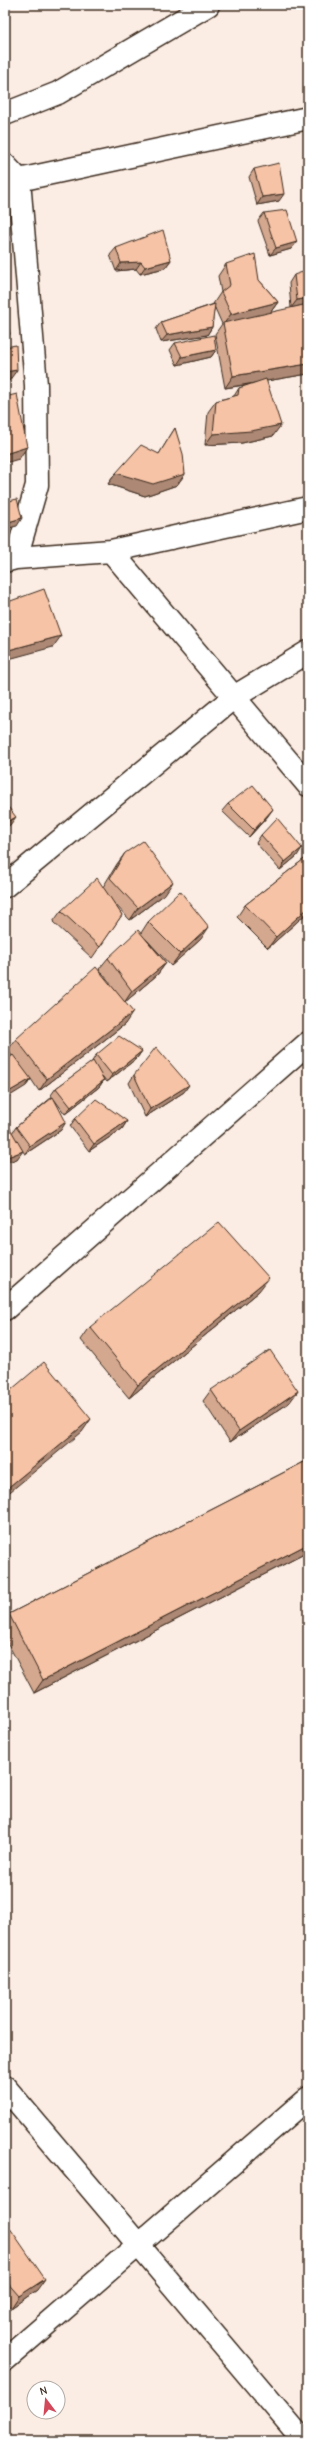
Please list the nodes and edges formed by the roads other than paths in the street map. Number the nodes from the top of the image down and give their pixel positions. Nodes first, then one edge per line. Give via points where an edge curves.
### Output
1 (208, 5) edge
2 (5, 114) edge
3 (308, 118) edge
4 (12, 172) edge
5 (308, 508) edge
6 (111, 551) junction
7 (11, 560) edge
8 (308, 652) edge
9 (234, 697) junction
10 (308, 785) edge
11 (5, 886) edge
12 (308, 1043) edge
13 (5, 1309) edge
14 (5, 2087) edge
15 (308, 2098) edge
16 (137, 2244) junction
17 (5, 2360) edge
18 (304, 2441) edge

1 - 2 street via 58,93
3 - 4 street
4 - 7 street via 36,385 37,486
5 - 6 street
6 - 7 street
6 - 9 street
8 - 9 street
9 - 10 street
9 - 11 street
12 - 13 street
14 - 16 street
15 - 16 street
16 - 17 street
16 - 18 street

